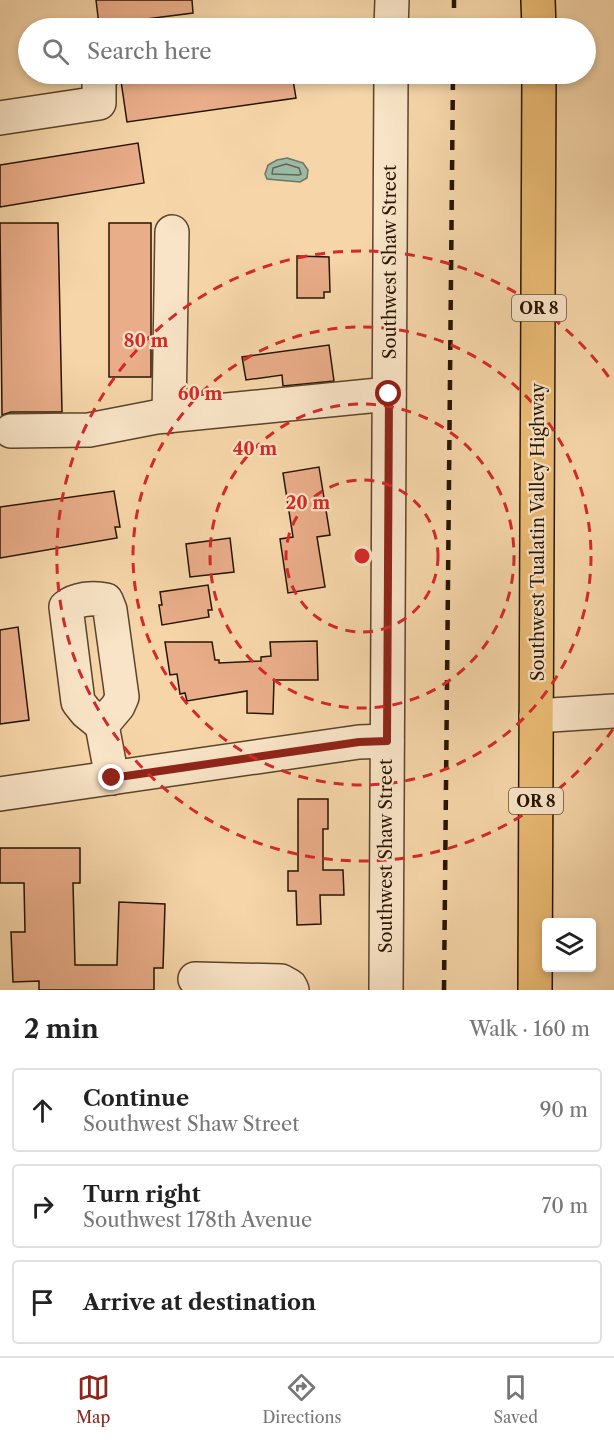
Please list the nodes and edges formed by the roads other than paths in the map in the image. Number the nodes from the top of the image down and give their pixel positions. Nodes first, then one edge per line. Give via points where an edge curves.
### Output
1 (392, 0) edge
2 (538, 0) edge
3 (392, 18) edge
4 (538, 18) edge
5 (99, 84) edge
6 (391, 84) edge
7 (539, 84) edge
8 (0, 118) edge
9 (172, 232) dead end
10 (389, 394) junction
11 (169, 416) junction
12 (11, 431) dead end
13 (614, 711) edge
14 (536, 716) junction
15 (102, 725) dead end
16 (387, 741) junction
17 (112, 778) junction
18 (0, 794) edge
19 (195, 979) dead end
20 (292, 990) edge
21 (386, 990) edge
22 (536, 990) edge

1 - 3 street
2 - 4 main road
5 - 8 street via 99,103
6 - 10 street, Southwest Shaw Street
7 - 14 main road, Southwest Tualatin Valley Highway / OR 8
9 - 11 street
10 - 11 street
10 - 16 street, Southwest Shaw Street
11 - 12 street via 89,430
13 - 14 street
14 - 22 main road, Southwest Tualatin Valley Highway / OR 8
15 - 17 street
16 - 17 street
16 - 21 street, Southwest Shaw Street
17 - 18 street
19 - 20 street via 281,981

